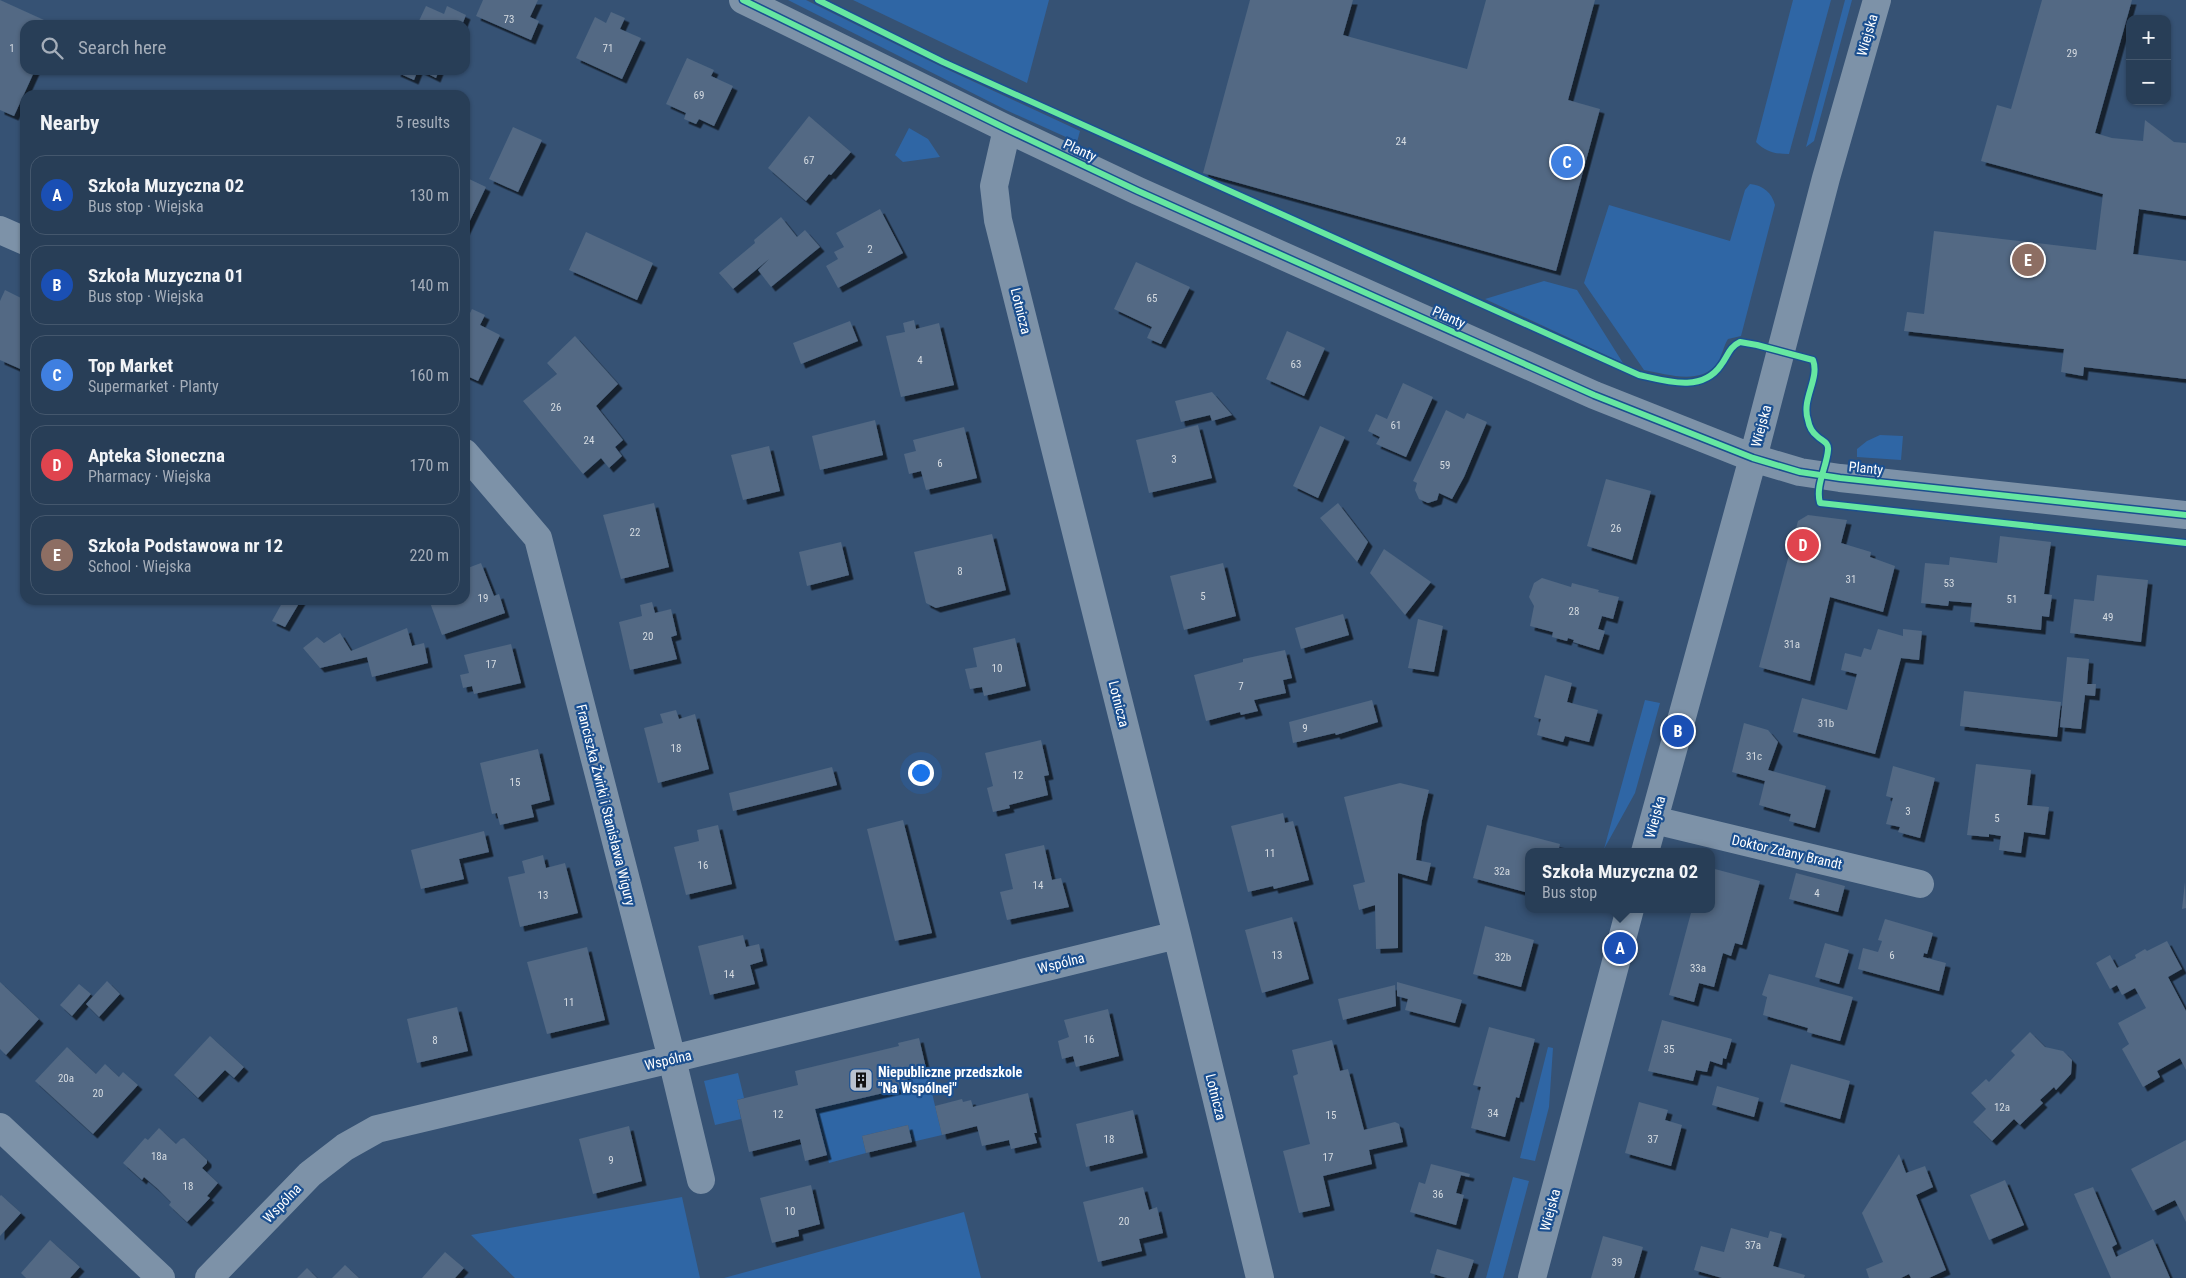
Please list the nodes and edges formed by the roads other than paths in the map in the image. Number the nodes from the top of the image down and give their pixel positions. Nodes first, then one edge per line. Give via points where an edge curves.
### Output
1 (743, 0) edge
2 (1877, 0) edge
3 (1007, 129) junction
4 (0, 230) edge
5 (20, 240) edge
6 (470, 458) edge
7 (1753, 458) junction
8 (2186, 515) edge
9 (1654, 820) junction
10 (1646, 848) edge
11 (1920, 884) dead end
12 (1629, 913) edge
13 (1177, 935) junction
14 (672, 1059) junction
15 (0, 1127) edge
16 (701, 1180) dead end
17 (161, 1278) edge
18 (209, 1278) edge
19 (1260, 1278) edge
20 (1532, 1278) edge

1 - 3 street, Planty
2 - 7 street, Wiejska via 1826,178
3 - 7 street, Planty via 1594,396
3 - 13 street, Lotnicza via 994,186 998,220
4 - 5 street
6 - 14 street, Franciszka Żwirki i Stanisława Wigury via 538,538
7 - 8 street, Planty via 1800,472 1840,478
7 - 9 street, Wiejska
9 - 10 street, Wiejska
9 - 11 street, Doktor Zdany Brandt
12 - 20 street, Wiejska
13 - 14 street, Wspólna
13 - 19 street, Lotnicza
14 - 16 street, Franciszka Żwirki i Stanisława Wigury
14 - 18 street, Wspólna via 377,1129 310,1174
15 - 17 street

